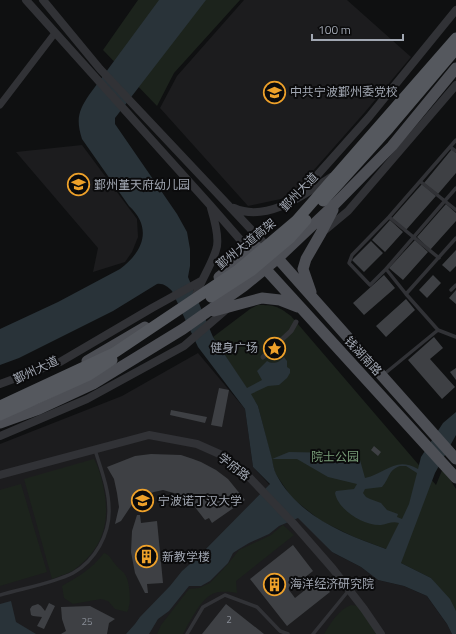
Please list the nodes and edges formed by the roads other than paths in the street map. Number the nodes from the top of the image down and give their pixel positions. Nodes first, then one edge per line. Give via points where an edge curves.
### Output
1 (26, 0) edge
2 (43, 0) edge
3 (456, 10) edge
4 (456, 31) edge
5 (55, 33) junction
6 (456, 38) edge
7 (456, 49) edge
8 (456, 68) edge
9 (456, 85) edge
10 (0, 105) edge
11 (456, 140) edge
12 (450, 147) junction
13 (456, 151) edge
14 (332, 177) junction
15 (421, 182) junction
16 (456, 188) edge
17 (296, 199) junction
18 (445, 201) junction
19 (335, 204) junction
20 (210, 205) junction
21 (231, 207) junction
22 (456, 210) edge
23 (389, 217) junction
24 (321, 233) junction
25 (413, 237) junction
26 (456, 238) edge
27 (263, 242) junction
28 (251, 252) junction
29 (439, 258) junction
30 (278, 259) junction
31 (265, 268) junction
32 (386, 269) junction
33 (201, 281) junction
34 (456, 285) edge
35 (451, 290) dead end
36 (406, 294) junction
37 (196, 295) junction
38 (314, 300) junction
39 (232, 306) junction
40 (302, 309) junction
41 (206, 313) junction
42 (296, 322) dead end
43 (438, 330) junction
44 (456, 337) edge
45 (263, 357) dead end
46 (382, 376) junction
47 (0, 384) edge
48 (0, 400) edge
49 (0, 406) edge
50 (0, 415) edge
51 (0, 423) edge
52 (0, 436) edge
53 (94, 450) junction
54 (454, 457) edge
55 (0, 476) edge
56 (456, 478) edge
57 (349, 590) junction
58 (0, 595) edge
59 (187, 634) edge
60 (288, 634) edge
61 (313, 634) edge
62 (381, 634) edge

1 - 5 street
2 - 21 street via 100,70
3 - 17 street, 鄞州大道
4 - 14 main road, 鄞州大道
5 - 10 street
5 - 20 street
6 - 49 highway, 鄞州大道高架 via 296,221 238,270 114,353
7 - 50 highway, 鄞州大道高架 via 290,238 251,271 89,375
8 - 19 main road via 392,146
9 - 24 street via 348,211
11 - 12 lane
12 - 13 lane
12 - 15 lane
14 - 17 street
14 - 27 main road, 鄞州大道 via 304,210
15 - 18 lane
15 - 23 lane
16 - 18 lane
17 - 21 street via 267,212 242,212
18 - 22 lane
18 - 25 lane
19 - 24 main road
19 - 30 main road
20 - 28 street
20 - 33 street via 216,223 217,249
21 - 27 street
23 - 25 lane
23 - 32 lane via 352,255 349,263 370,285
24 - 38 main road via 306,259 303,270
25 - 29 lane
25 - 32 lane
26 - 29 lane
27 - 28 main road, 鄞州大道
27 - 30 main road, 钱湖南路
28 - 31 main road, 钱湖南路
28 - 37 main road, 鄞州大道
29 - 36 lane
30 - 31 main road
30 - 38 main road, 钱湖南路
31 - 40 main road, 钱湖南路
31 - 41 main road
32 - 36 lane
33 - 37 street
33 - 47 street, 鄞州大道 via 60,362
34 - 35 lane
36 - 43 lane
37 - 48 main road, 鄞州大道 via 91,359
38 - 46 main road, 钱湖南路
39 - 40 main road via 262,298 280,300
39 - 41 main road
39 - 52 street via 184,346 87,399
40 - 56 main road, 钱湖南路
41 - 51 main road via 93,384 39,409
42 - 45 street via 291,331
43 - 44 lane
43 - 46 lane
46 - 54 main road, 钱湖南路
53 - 55 street, 学府路
53 - 57 street, 学府路 via 150,436 197,444 224,456 292,522
53 - 58 lane via 110,511 100,546 92,557 74,572
57 - 61 lane
57 - 62 street, 学府路
59 - 60 lane via 203,607 225,595 257,608 280,631

